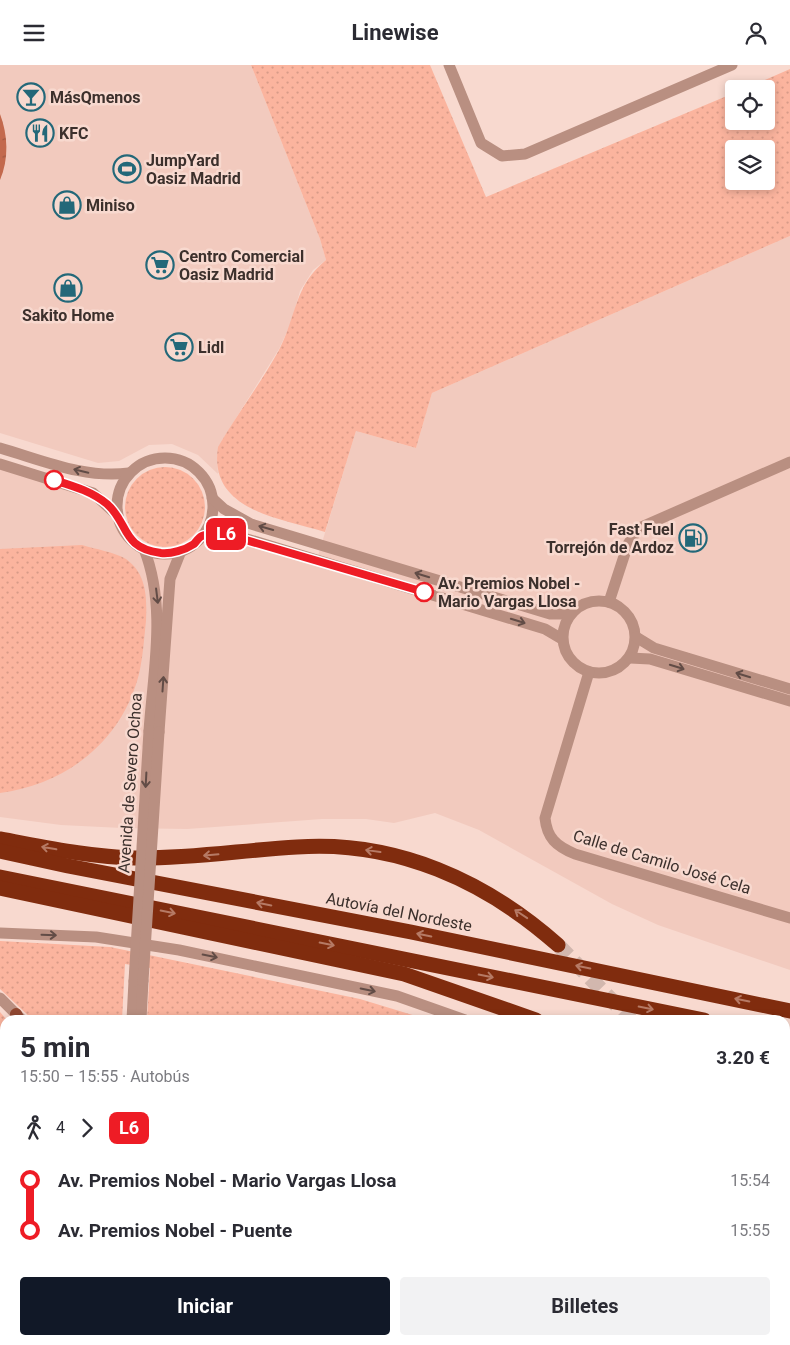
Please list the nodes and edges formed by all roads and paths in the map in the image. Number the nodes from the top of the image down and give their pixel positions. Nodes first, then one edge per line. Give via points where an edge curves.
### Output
1 (449, 65) edge
2 (732, 65) edge
3 (0, 448) edge
4 (790, 462) edge
5 (0, 464) edge
6 (129, 473) junction
7 (212, 498) junction
8 (118, 515) junction
9 (203, 535) junction
10 (144, 549) junction
11 (181, 551) junction
12 (609, 602) junction
13 (570, 614) junction
14 (636, 637) junction
15 (562, 639) junction
16 (630, 657) junction
17 (589, 672) junction
18 (790, 689) edge
19 (790, 701) edge
20 (154, 732) junction
21 (0, 839) edge
22 (0, 851) edge
23 (0, 877) edge
24 (0, 888) edge
25 (790, 918) edge
26 (0, 933) edge
27 (558, 945) tunnel mouth
28 (139, 981) junction
29 (0, 998) edge
30 (790, 1011) edge
31 (16, 1015) edge
32 (133, 1015) edge
33 (141, 1015) edge
34 (451, 1015) edge
35 (522, 1015) edge
36 (679, 1015) edge

1 - 2 street via 481,143 502,157 525,155
6 -> 3 street via 82,472
4 - 12 street via 639,528 628,543
5 - 8 street via 92,493
6 - 7 street via 143,462 161,457 173,459 194,468 207,484
6 - 8 street via 119,493
7 - 9 street via 209,524
13 -> 7 street via 550,614 251,523 224,509
8 - 10 street via 132,541
9 - 11 street
9 -> 15 street via 225,534 247,539 545,629
10 - 11 street via 162,553
10 -> 20 street, Avenida de Severo Ochoa via 158,602
20 -> 11 street, Avenida de Severo Ochoa via 170,579
12 - 13 street via 588,602
12 - 14 street via 628,615
13 - 15 street
14 - 16 street
18 -> 14 street via 654,648
15 - 17 street via 570,660
16 - 17 street via 612,671
16 -> 19 street via 650,659
17 - 25 street, Calle de Camilo José Cela via 545,817 546,831 552,840 560,848 575,854
20 - 28 street, Avenida de Severo Ochoa, bridge
27 -> 21 highway via 532,922 466,881 427,864 387,853 340,847 298,847 133,858 71,852
30 -> 22 highway, Autovía del Nordeste
23 -> 36 highway
24 - 35 highway via 404,974
26 -> 34 street via 96,937 179,950 397,996
28 - 32 street, Avenida de Severo Ochoa
28 - 33 street, Avenida de Severo Ochoa
29 - 31 street

